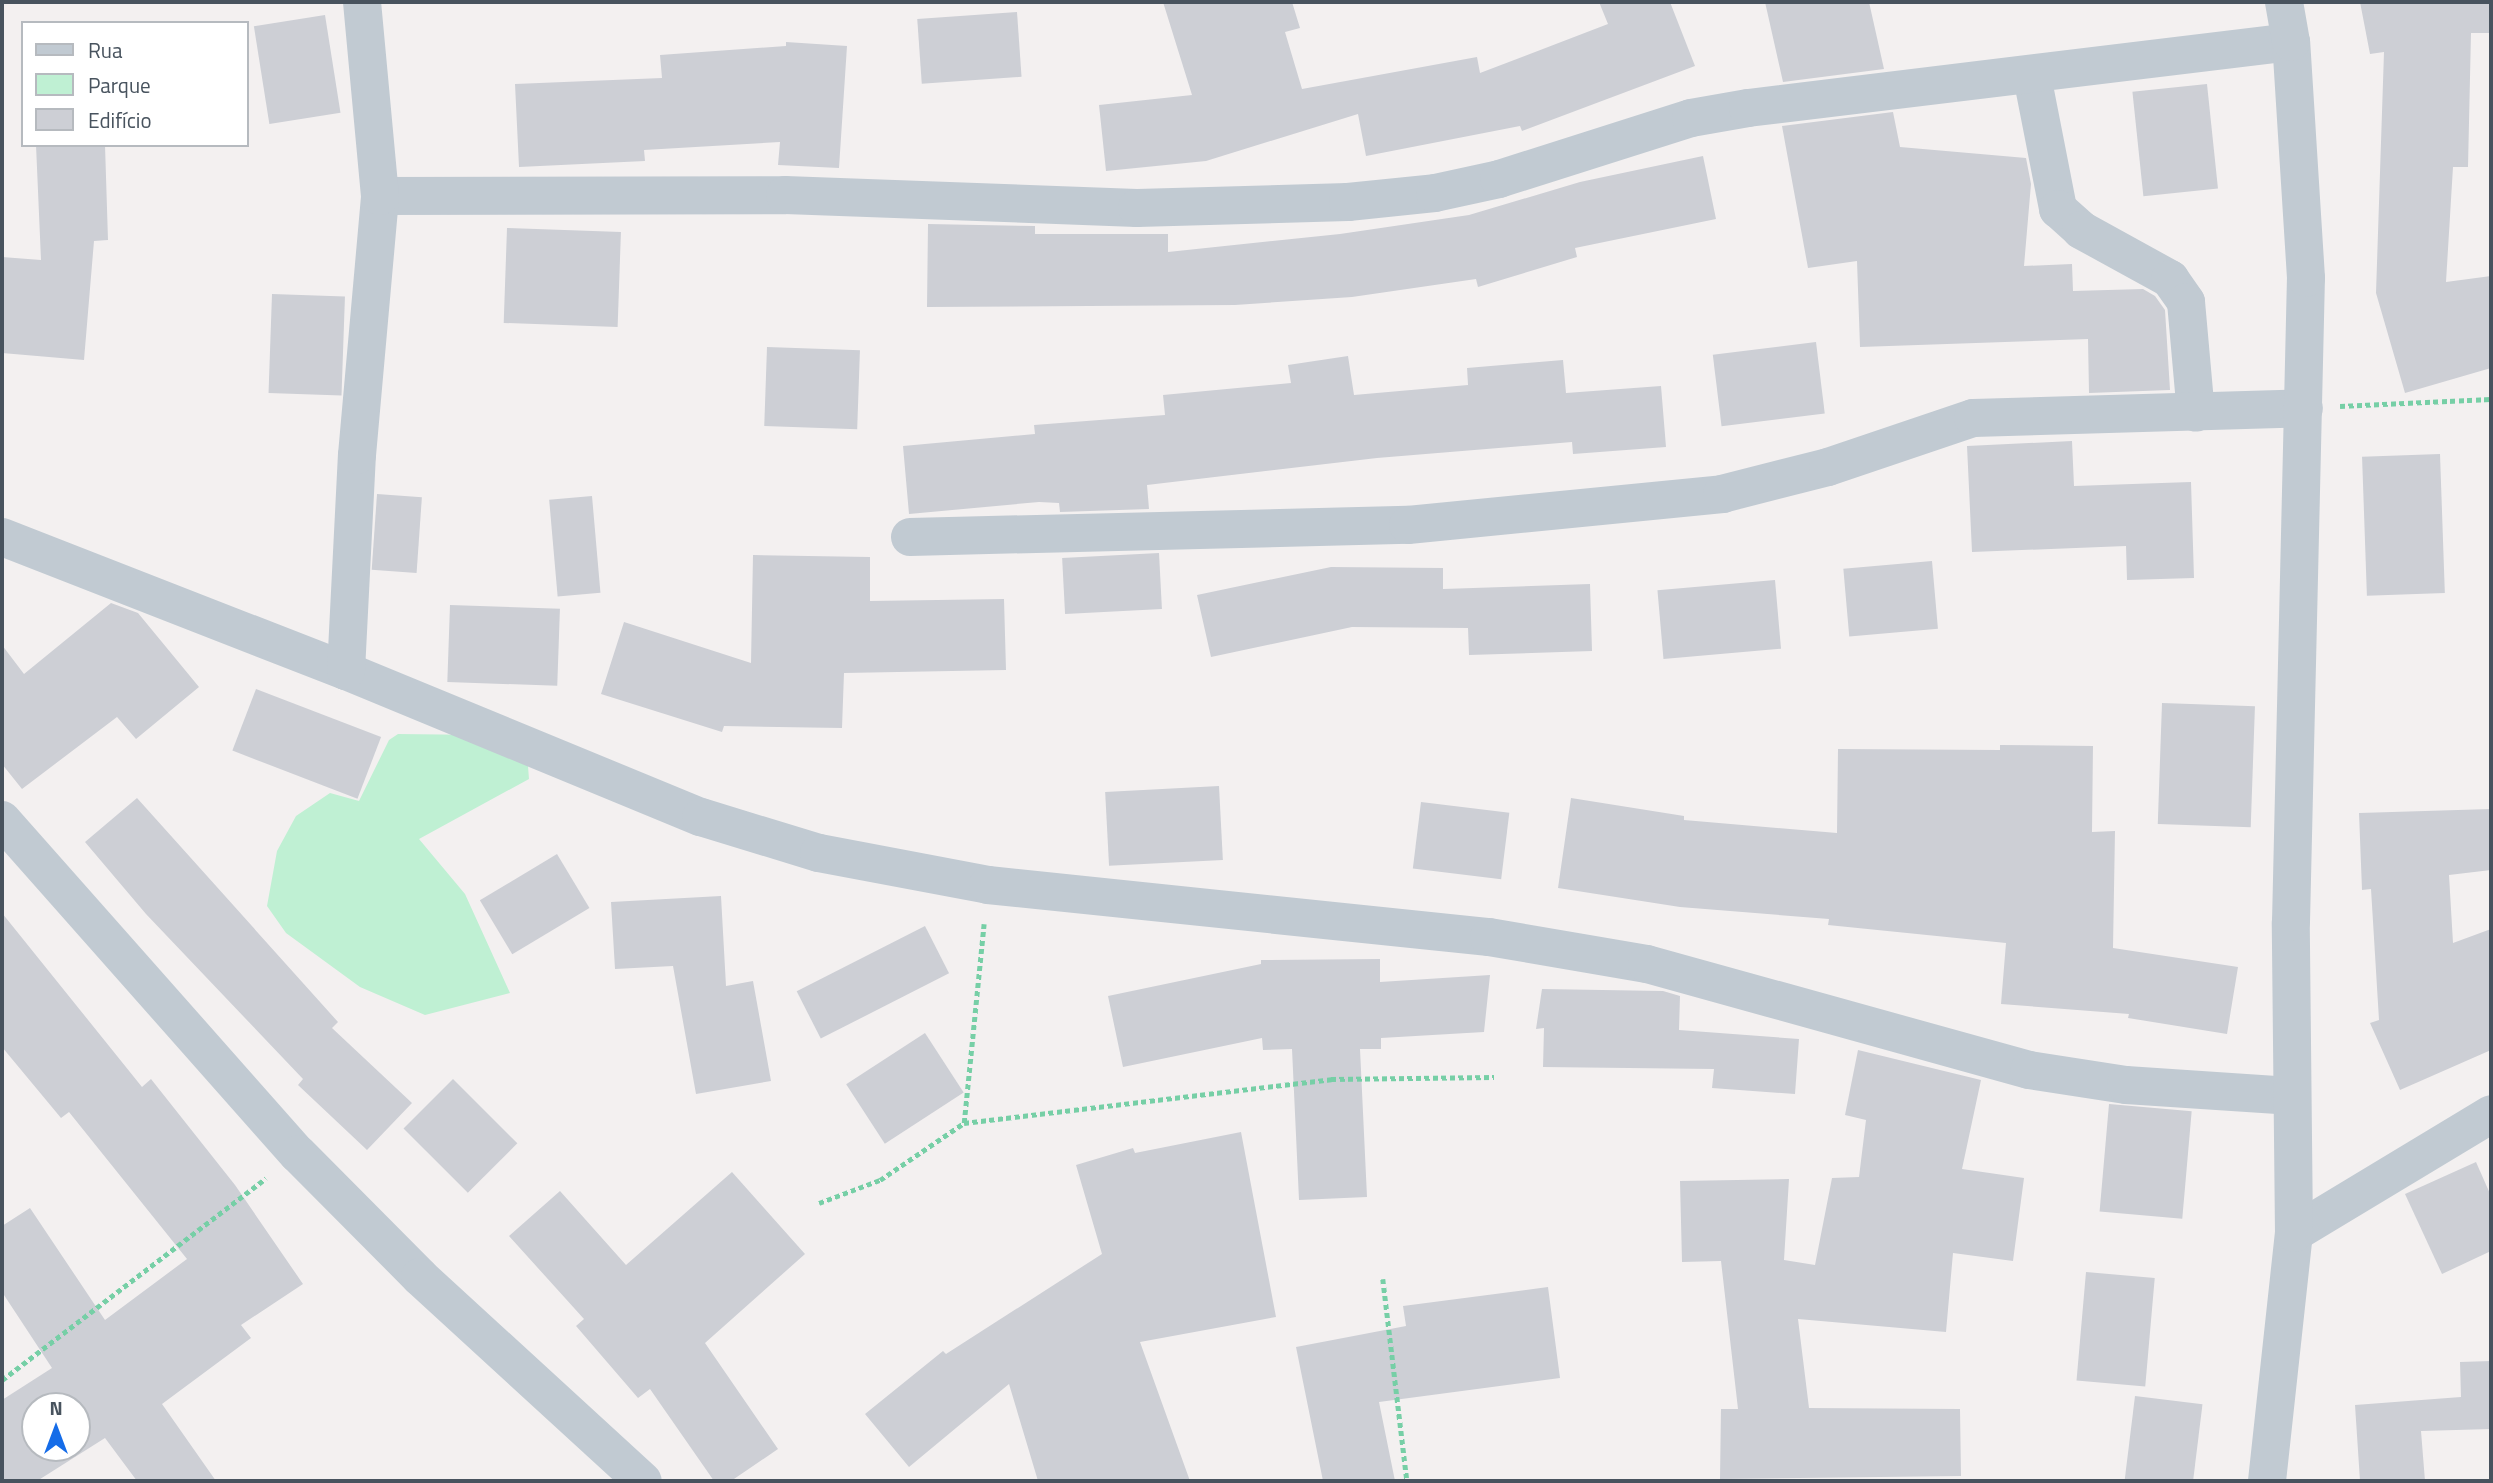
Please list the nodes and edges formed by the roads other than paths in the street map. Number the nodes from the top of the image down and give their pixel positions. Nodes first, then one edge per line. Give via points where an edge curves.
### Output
1 (362, 2) edge
2 (2284, 2) edge
3 (2291, 43) junction
4 (2032, 76) junction
5 (380, 196) junction
6 (2304, 408) junction
7 (2196, 413) junction
8 (2, 537) edge
9 (911, 537) dead end
10 (346, 671) junction
11 (2, 820) edge
12 (2291, 1096) junction
13 (2491, 1114) edge
14 (2294, 1233) junction
15 (643, 1481) edge
16 (2267, 1481) edge

1 - 5 street
2 - 3 street
3 - 4 street
3 - 6 street via 2306,278
4 - 5 street via 1690,118 1499,179 1435,193 1348,202 1136,208 785,195
4 - 7 street via 2058,209 2081,230 2170,279 2186,302
5 - 10 street via 356,455
6 - 7 street
6 - 12 street
7 - 9 street via 1973,418 1828,467 1721,494 1587,508 1408,525
8 - 10 street
10 - 12 street via 701,817 819,853 988,885 1489,937 1718,981 2029,1070 2126,1085
11 - 15 street via 298,1154 421,1277
12 - 14 street
13 - 14 street
14 - 16 street

